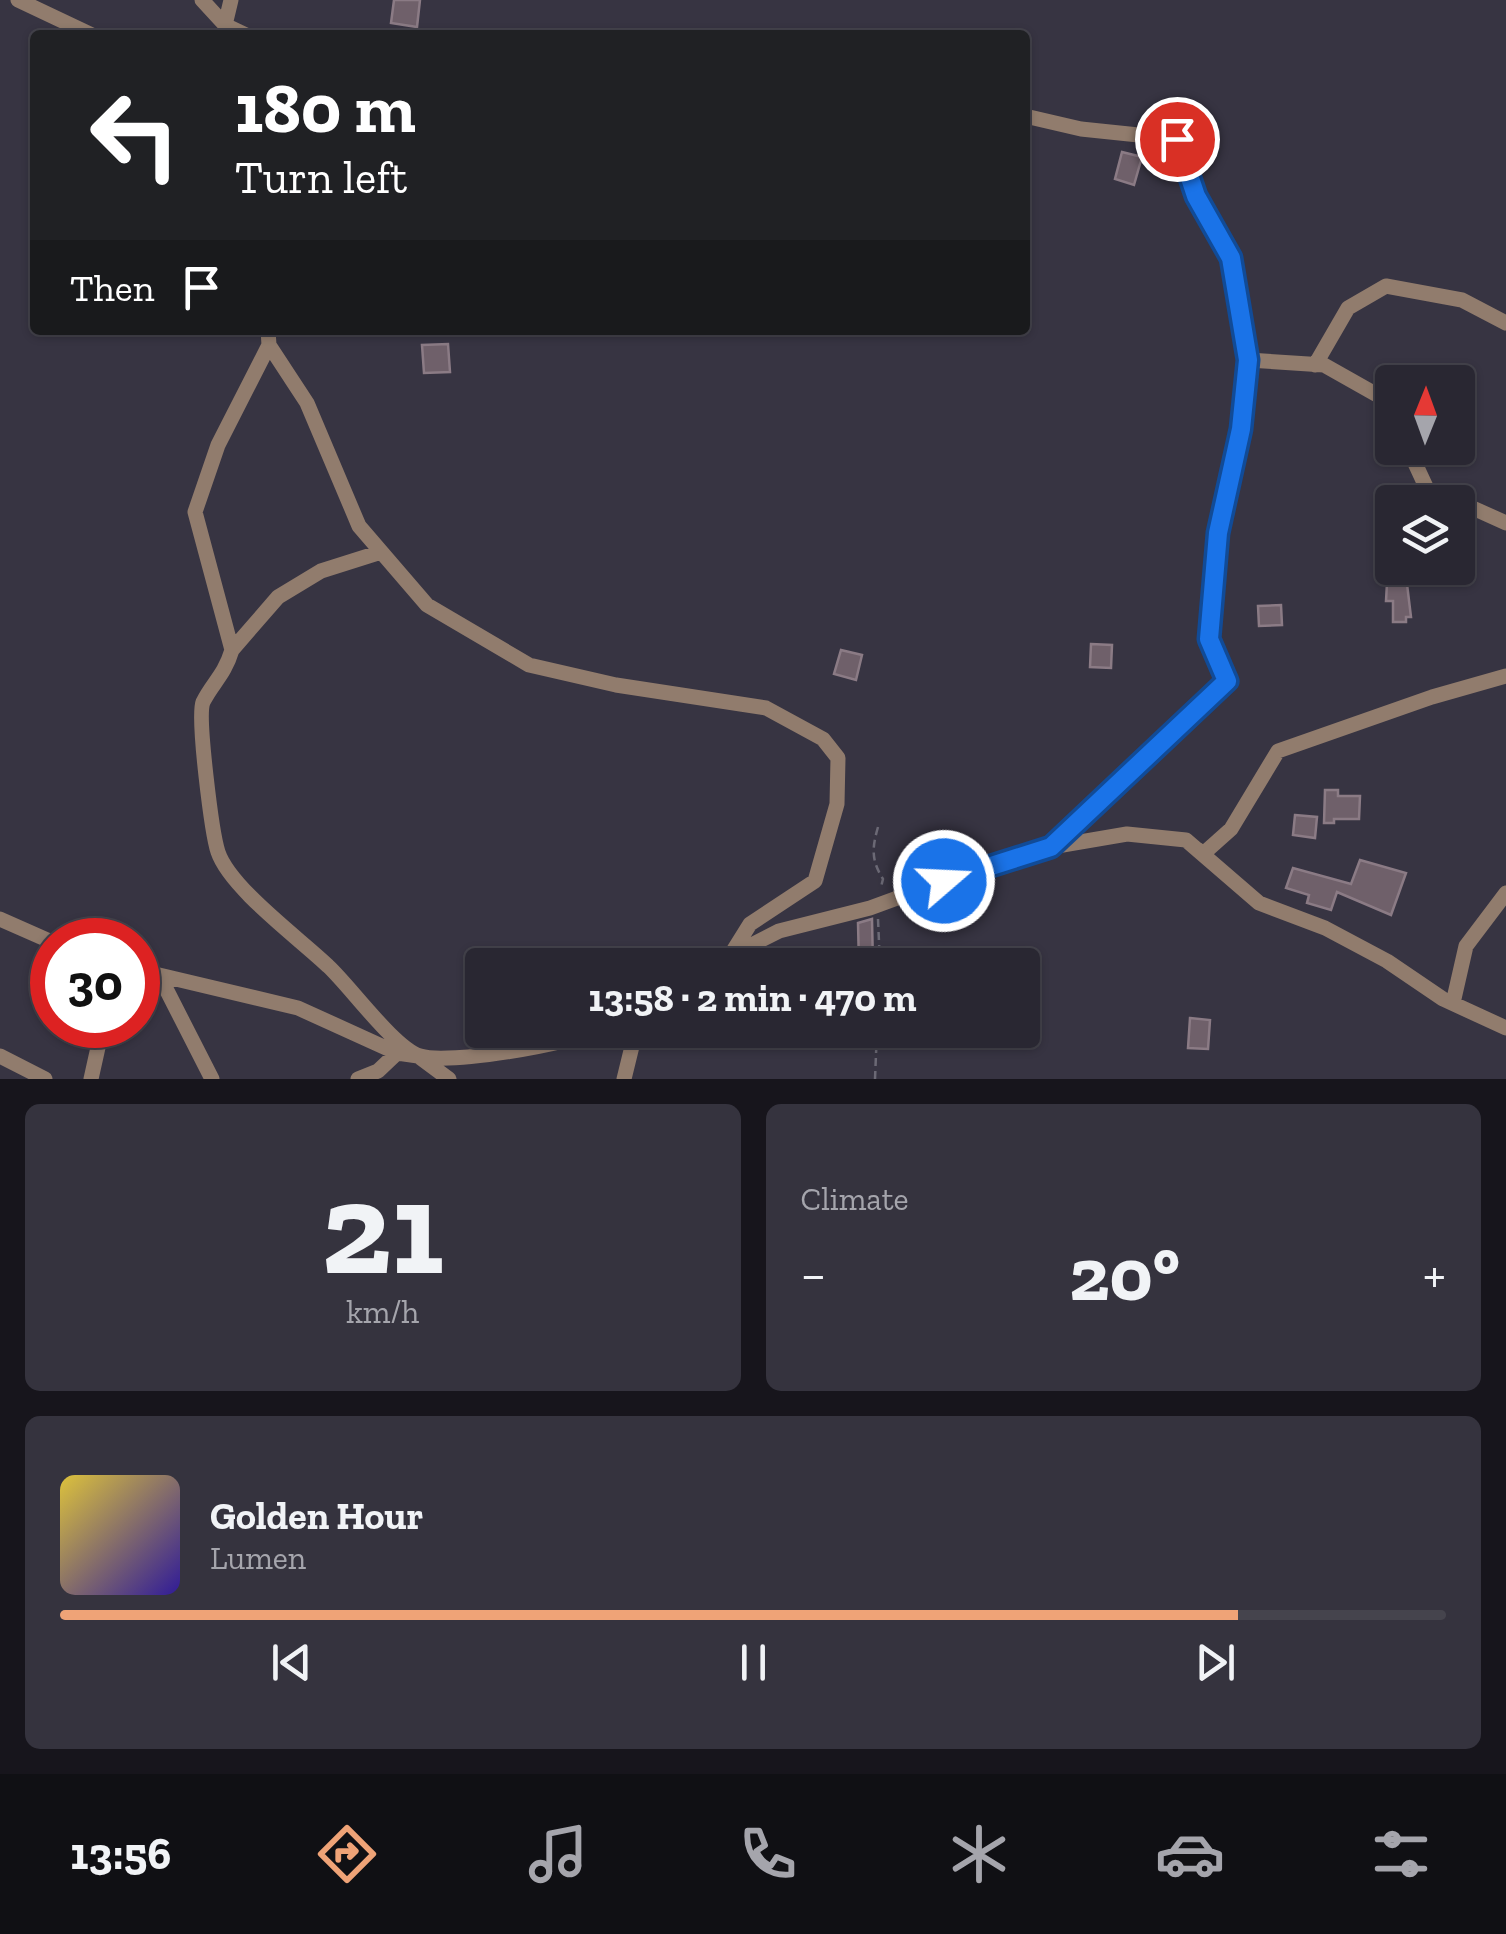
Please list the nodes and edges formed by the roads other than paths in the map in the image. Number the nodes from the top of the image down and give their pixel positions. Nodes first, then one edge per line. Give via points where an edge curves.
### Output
1 (18, 0) edge
2 (202, 0) edge
3 (231, 0) edge
4 (81, 30) edge
5 (225, 30) edge
6 (1030, 117) edge
7 (1506, 323) edge
8 (268, 338) edge
9 (1248, 360) junction
10 (1315, 365) junction
11 (1375, 394) edge
12 (1475, 509) edge
13 (1506, 523) edge
14 (381, 552) junction
15 (232, 650) junction
16 (1506, 676) edge
17 (1186, 840) junction
18 (1051, 847) junction
19 (1506, 893) edge
20 (0, 918) edge
21 (30, 932) edge
22 (735, 948) edge
23 (746, 948) edge
24 (160, 977) joint
25 (1454, 1003) junction
26 (1506, 1028) edge
27 (97, 1048) edge
28 (512, 1048) edge
29 (632, 1048) edge
30 (397, 1053) junction
31 (0, 1056) edge
32 (418, 1056) junction
33 (45, 1079) edge
34 (90, 1079) edge
35 (212, 1079) edge
36 (358, 1079) edge
37 (449, 1079) edge
38 (624, 1079) edge

1 - 4 street
2 - 5 street
3 - 5 street
6 - 9 street via 1177,139 1196,196 1231,258
7 - 10 street via 1462,300 1386,286 1348,308
8 - 14 street via 307,403 359,526
8 - 15 street via 195,512
9 - 10 street
9 - 18 street via 1218,533 1209,639 1227,681
10 - 11 street
12 - 13 street
14 - 15 street via 321,571 278,597
14 - 22 street via 427,605 529,666 766,708 823,739 838,758 837,804 814,881 750,924
15 - 32 street via 202,704 218,854 274,918
16 - 17 street via 1278,751 1231,830 1202,854
17 - 18 street via 1127,834
17 - 25 street via 1259,903 1368,950
18 - 23 street via 779,931
19 - 25 street via 1466,946
20 - 21 street
24 - 30 street via 298,1008
24 - 35 street
25 - 26 street
27 - 34 street
28 - 32 street via 465,1058
29 - 38 street
30 - 32 street
30 - 36 street
31 - 33 street
32 - 37 street

